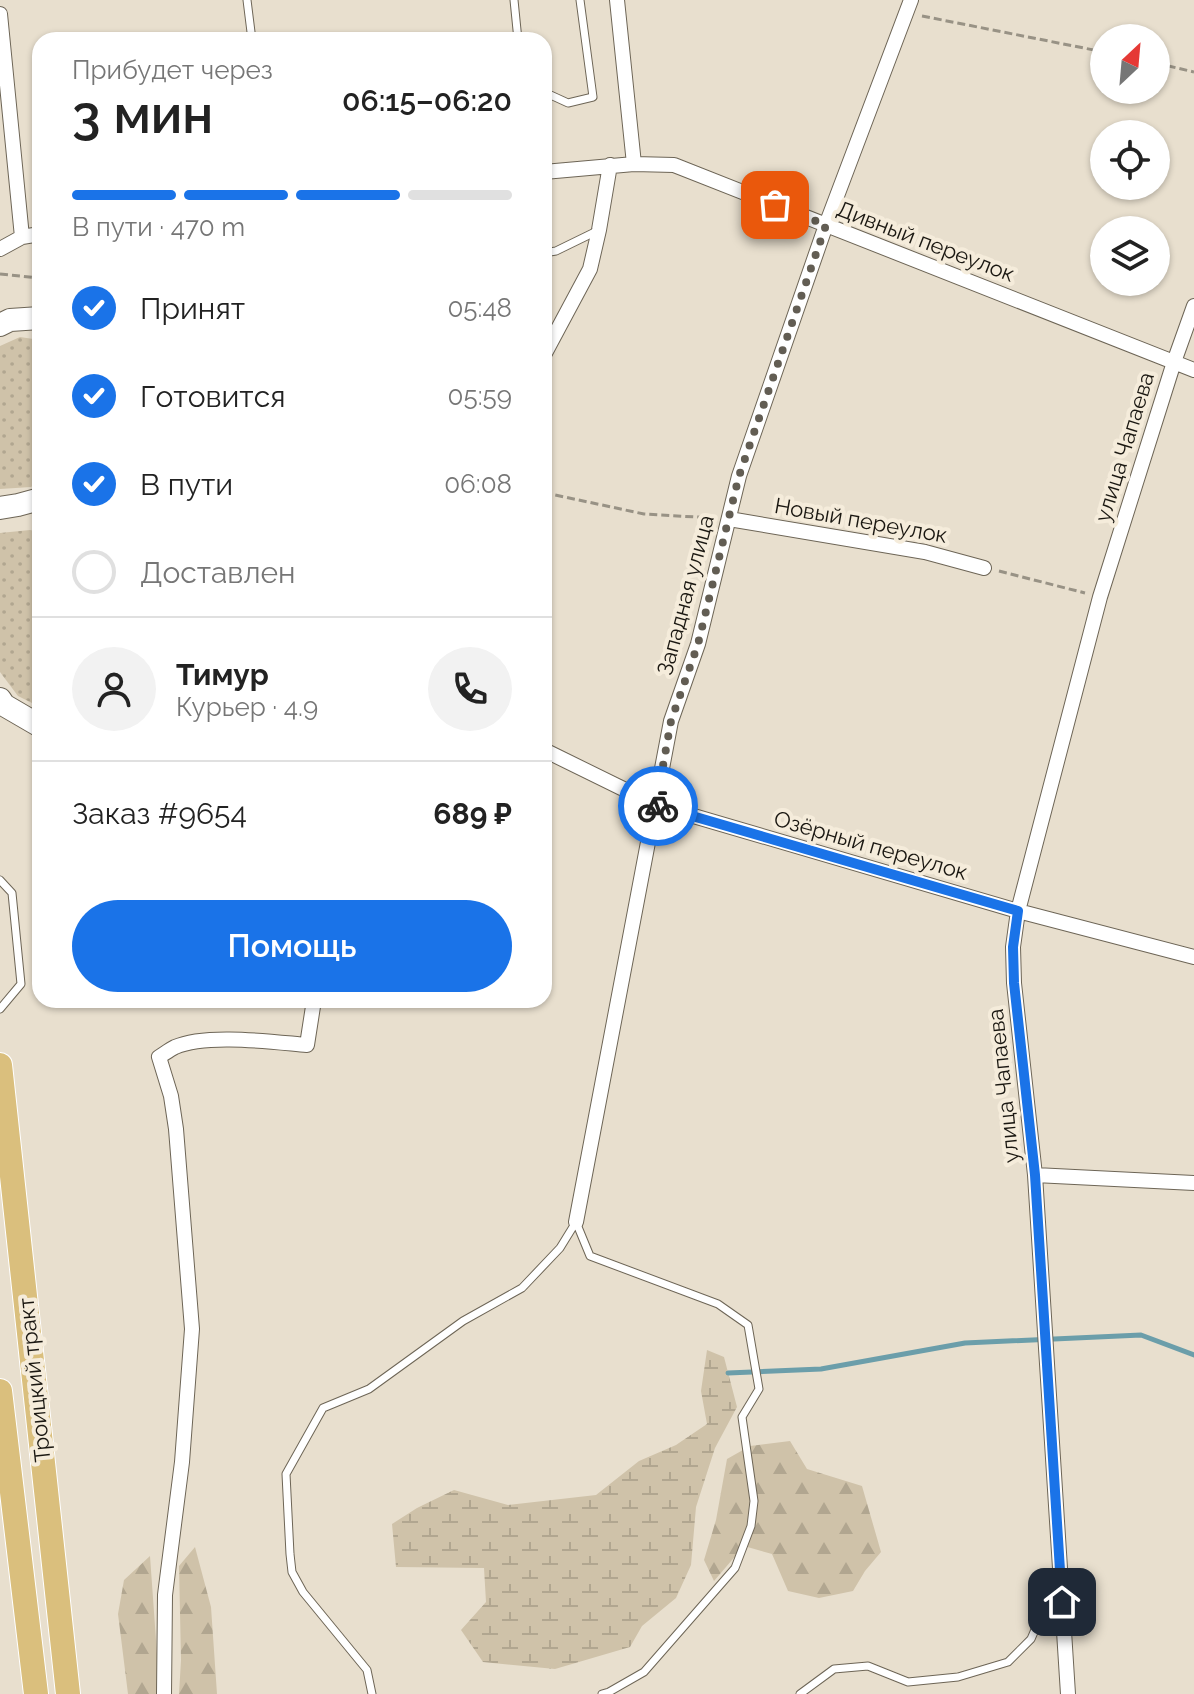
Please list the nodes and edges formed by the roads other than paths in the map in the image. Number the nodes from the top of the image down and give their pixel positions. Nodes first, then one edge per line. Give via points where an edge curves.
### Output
1 (247, 0) edge
2 (514, 0) edge
3 (580, 0) edge
4 (617, 0) edge
5 (909, 6) edge
6 (0, 14) edge
7 (251, 32) edge
8 (517, 32) edge
9 (552, 96) edge
10 (634, 164) junction
11 (610, 165) junction
12 (552, 171) edge
13 (826, 225) junction
14 (599, 230) junction
15 (32, 235) edge
16 (22, 237) junction
17 (0, 249) edge
18 (552, 252) edge
19 (1194, 306) edge
20 (32, 319) edge
21 (0, 325) edge
22 (552, 340) edge
23 (1174, 362) junction
24 (1194, 370) edge
25 (729, 519) junction
26 (984, 568) road end
27 (0, 699) edge
28 (32, 721) edge
29 (552, 754) edge
30 (656, 805) junction
31 (0, 880) edge
32 (1018, 911) junction
33 (1194, 957) edge
34 (313, 1008) edge
35 (0, 1009) edge
36 (0, 1065) edge
37 (1035, 1175) junction
38 (1194, 1183) edge
39 (576, 1222) junction
40 (0, 1391) edge
41 (1060, 1572) junction
42 (36, 1694) edge
43 (68, 1694) edge
44 (164, 1694) edge
45 (372, 1694) edge
46 (602, 1694) edge
47 (800, 1694) edge
48 (1068, 1694) edge

1 - 7 lane
2 - 8 lane
3 - 9 lane via 593,97 568,103
4 - 10 street
5 - 13 street, Западная улица
6 - 16 street
10 - 11 street, Дивный переулок
10 - 13 street, Дивный переулок via 674,165
11 - 12 street, Дивный переулок
11 - 14 street
13 - 23 street, Дивный переулок
13 - 25 street, Западная улица
14 - 18 lane
14 - 22 street via 590,269
15 - 16 street
16 - 17 street
19 - 23 street, улица Чапаева
20 - 21 main road
23 - 24 street, Дивный переулок
23 - 32 street, улица Чапаева via 1100,597
25 - 26 street, Новый переулок via 925,552
25 - 30 street, Западная улица via 698,644 671,721
27 - 28 main road
29 - 30 street, Озёрный переулок
30 - 32 street, Озёрный переулок
30 - 39 street, Западная улица
31 - 35 lane via 12,893 21,984
32 - 33 street, Озёрный переулок
32 - 37 street, улица Чапаева via 1014,983
34 - 44 street via 307,1045 213,1039 177,1046 159,1057 176,1129 192,1329 165,1595
36 - 43 main road, Троицкий тракт
37 - 38 street
37 - 41 street, улица Чапаева
39 - 45 lane via 560,1248 522,1288 463,1321 369,1389 323,1408 286,1474 292,1572 367,1670
39 - 46 lane via 590,1256 718,1304 748,1325 759,1389 742,1417 754,1501 735,1568 644,1672
40 - 42 main road, Троицкий тракт
41 - 47 lane via 1031,1639 1008,1662 958,1677 908,1682 868,1666 834,1669
41 - 48 street, улица Чапаева

